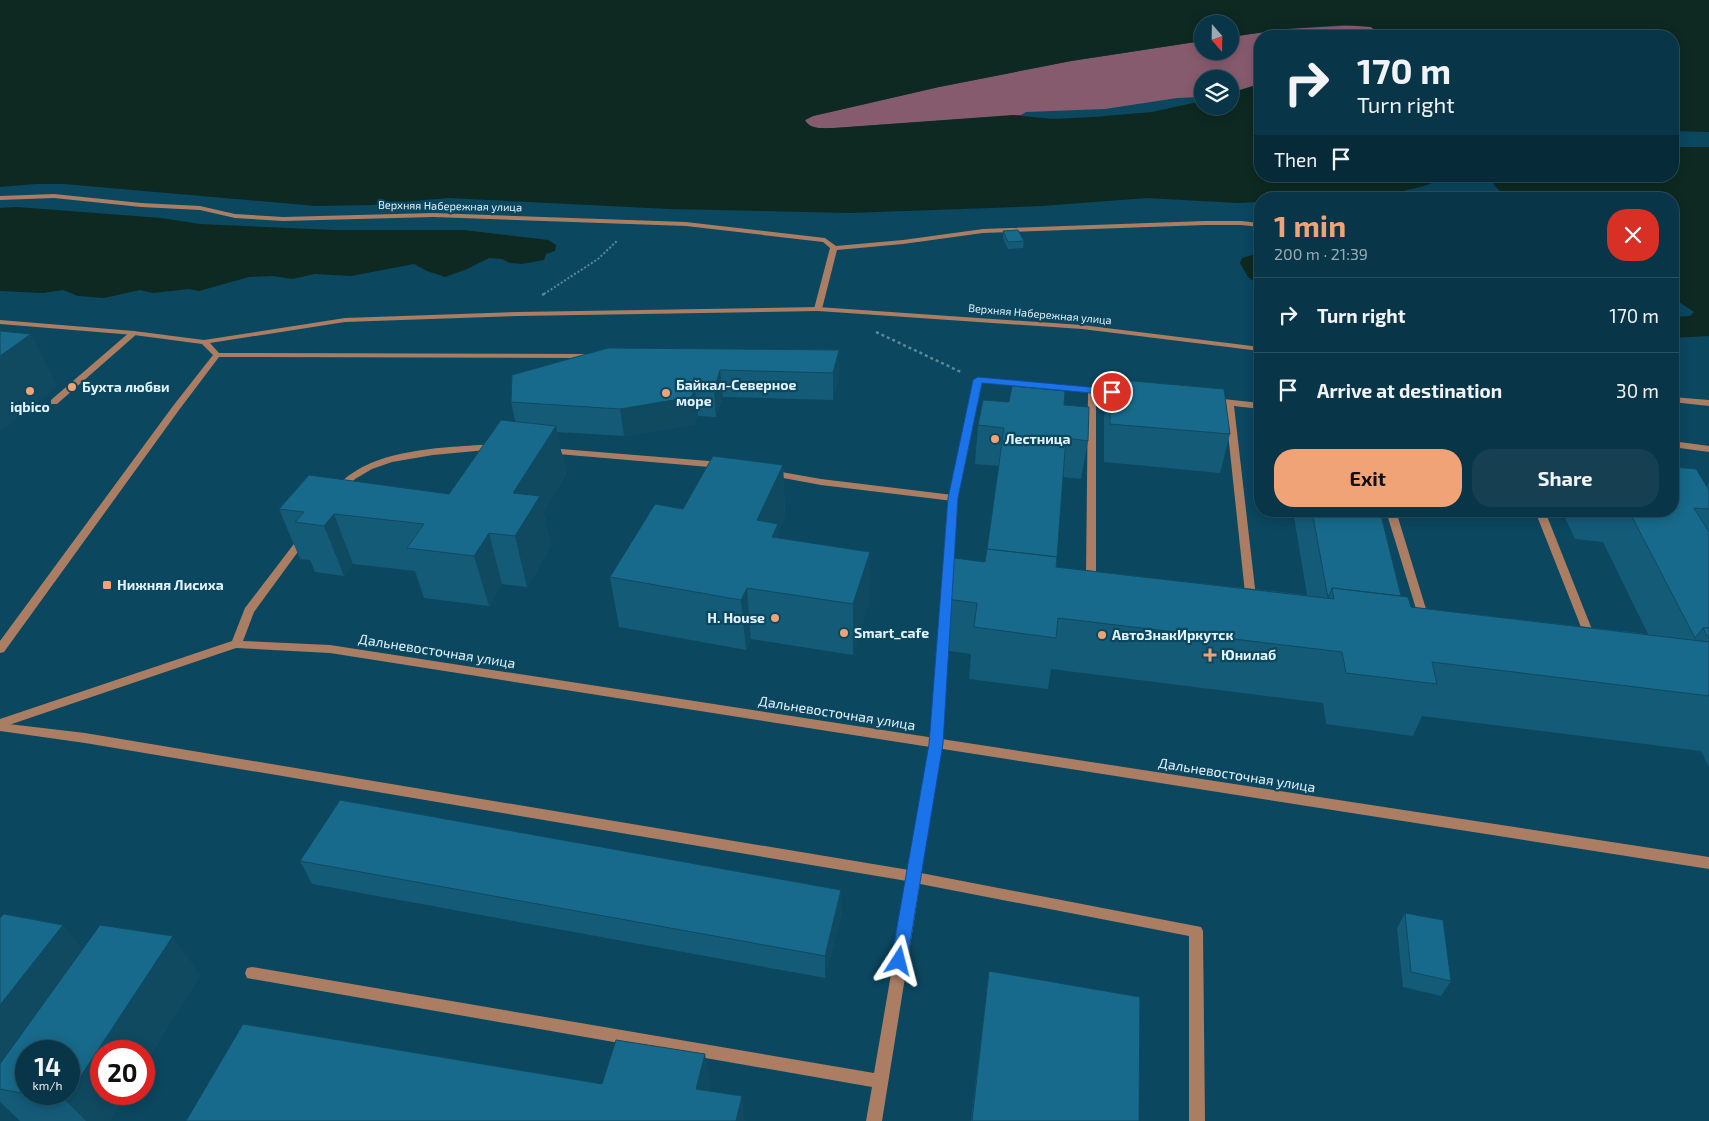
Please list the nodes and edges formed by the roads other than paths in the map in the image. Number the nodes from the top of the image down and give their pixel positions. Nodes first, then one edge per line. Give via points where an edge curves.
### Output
1 (0, 198) edge
2 (1254, 224) edge
3 (834, 248) junction
4 (818, 310) junction
5 (0, 322) edge
6 (134, 333) junction
7 (204, 342) junction
8 (1254, 348) edge
9 (217, 355) junction
10 (601, 356) edge
11 (1092, 390) junction
12 (1131, 394) edge
13 (1200, 400) edge
14 (1679, 400) edge
15 (54, 402) dead end
16 (1230, 403) junction
17 (1709, 403) edge
18 (1254, 405) edge
19 (1679, 445) edge
20 (500, 447) edge
21 (1709, 449) edge
22 (539, 450) edge
23 (734, 466) edge
24 (763, 471) edge
25 (334, 498) edge
26 (953, 498) junction
27 (1394, 517) edge
28 (1542, 517) edge
29 (311, 528) edge
30 (1110, 580) edge
31 (1234, 595) edge
32 (1442, 615) edge
33 (1569, 630) edge
34 (236, 644) junction
35 (0, 649) edge
36 (0, 725) edge
37 (936, 744) junction
38 (1709, 863) edge
39 (912, 877) junction
40 (252, 973) dead end
41 (880, 1081) junction
42 (874, 1121) edge
43 (1197, 1121) edge

1 - 3 street, Верхняя Набережная улица via 54,196 200,208 235,216 283,219 433,215 686,224 824,240
2 - 3 street via 1205,223 992,231
3 - 4 street
4 - 7 street, Верхняя Набережная улица via 345,320
4 - 8 street, Верхняя Набережная улица via 1082,327
5 - 6 street, Верхняя Набережная улица
6 - 7 street, Верхняя Набережная улица
6 - 15 street
7 - 9 street
9 - 10 street
9 - 35 street
11 - 12 street
11 - 26 street via 978,380
11 - 30 street via 1091,577
13 - 16 street
14 - 17 street
16 - 18 street
16 - 31 street via 1251,597
19 - 21 street
20 - 25 street via 406,456 370,467 345,482
22 - 23 street
24 - 26 street via 820,482
26 - 37 street
27 - 32 street via 1422,612
28 - 33 street via 1588,632
29 - 34 street via 249,611
34 - 36 street, Дальневосточная улица
34 - 37 street, Дальневосточная улица via 330,649
36 - 39 street
37 - 38 street, Дальневосточная улица
37 - 39 street
39 - 41 street
39 - 43 street via 1196,931
40 - 41 street
41 - 42 street

